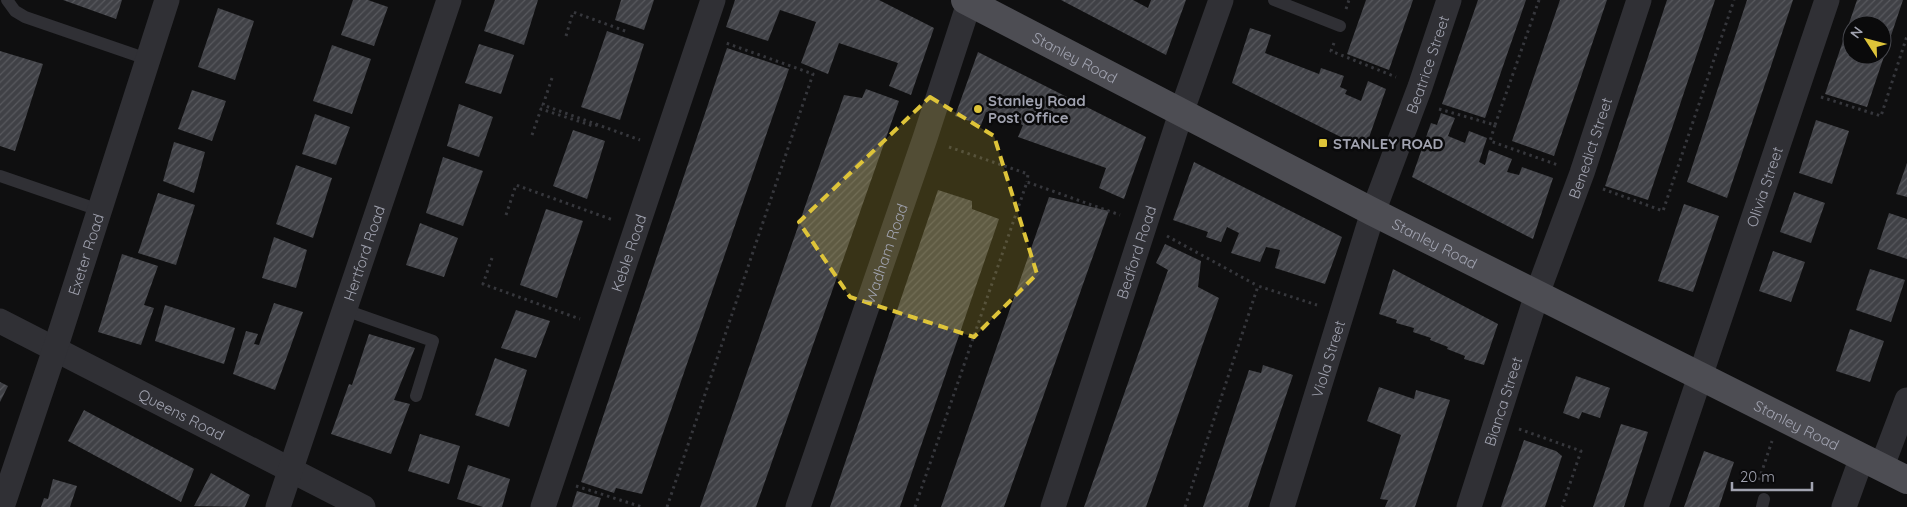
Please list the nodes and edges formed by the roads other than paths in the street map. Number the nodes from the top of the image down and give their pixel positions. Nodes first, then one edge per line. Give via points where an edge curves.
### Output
1 (7, 0) edge
2 (166, 0) edge
3 (449, 0) edge
4 (714, 0) edge
5 (1221, 0) edge
6 (1274, 0) edge
7 (1449, 0) edge
8 (1639, 0) edge
9 (1827, 0) edge
10 (968, 1) edge
11 (1340, 26) road end
12 (148, 60) junction
13 (1181, 113) junction
14 (0, 176) edge
15 (99, 210) junction
16 (1374, 212) junction
17 (1537, 294) junction
18 (344, 310) junction
19 (0, 321) edge
20 (55, 349) junction
21 (1700, 374) junction
22 (416, 396) dead end
23 (1907, 400) edge
24 (1872, 461) junction
25 (290, 470) junction
26 (1907, 480) edge
27 (2, 507) edge
28 (278, 507) edge
29 (363, 507) edge
30 (543, 507) edge
31 (798, 507) edge
32 (1054, 507) edge
33 (1282, 507) edge
34 (1468, 507) edge
35 (1656, 507) edge
36 (1844, 507) edge

1 - 12 lane via 25,18
2 - 12 street, Exeter Road
3 - 18 street, Hertford Road
4 - 30 street, Keble Road
5 - 13 street, Bedford Road
6 - 11 lane
7 - 16 street, Beatrice Street
8 - 17 street, Benedict Street
9 - 21 street, Olivia Street
10 - 13 main road, Stanley Road
10 - 31 street, Wadham Road via 925,138
12 - 15 street, Exeter Road
13 - 16 main road, Stanley Road
13 - 32 street, Bedford Road
14 - 15 lane
15 - 20 street, Exeter Road
16 - 17 main road, Stanley Road
16 - 33 street, Viola Street
17 - 21 main road, Stanley Road
17 - 34 street, Bianca Street
18 - 22 lane via 433,341
18 - 25 street, Hertford Road
19 - 20 street, Queens Road
20 - 25 street, Queens Road
20 - 27 street, Exeter Road
21 - 24 main road, Stanley Road
21 - 35 street, Olivia Street
23 - 24 street
24 - 26 main road, Stanley Road
24 - 36 street
25 - 28 street, Hertford Road
25 - 29 street, Queens Road

